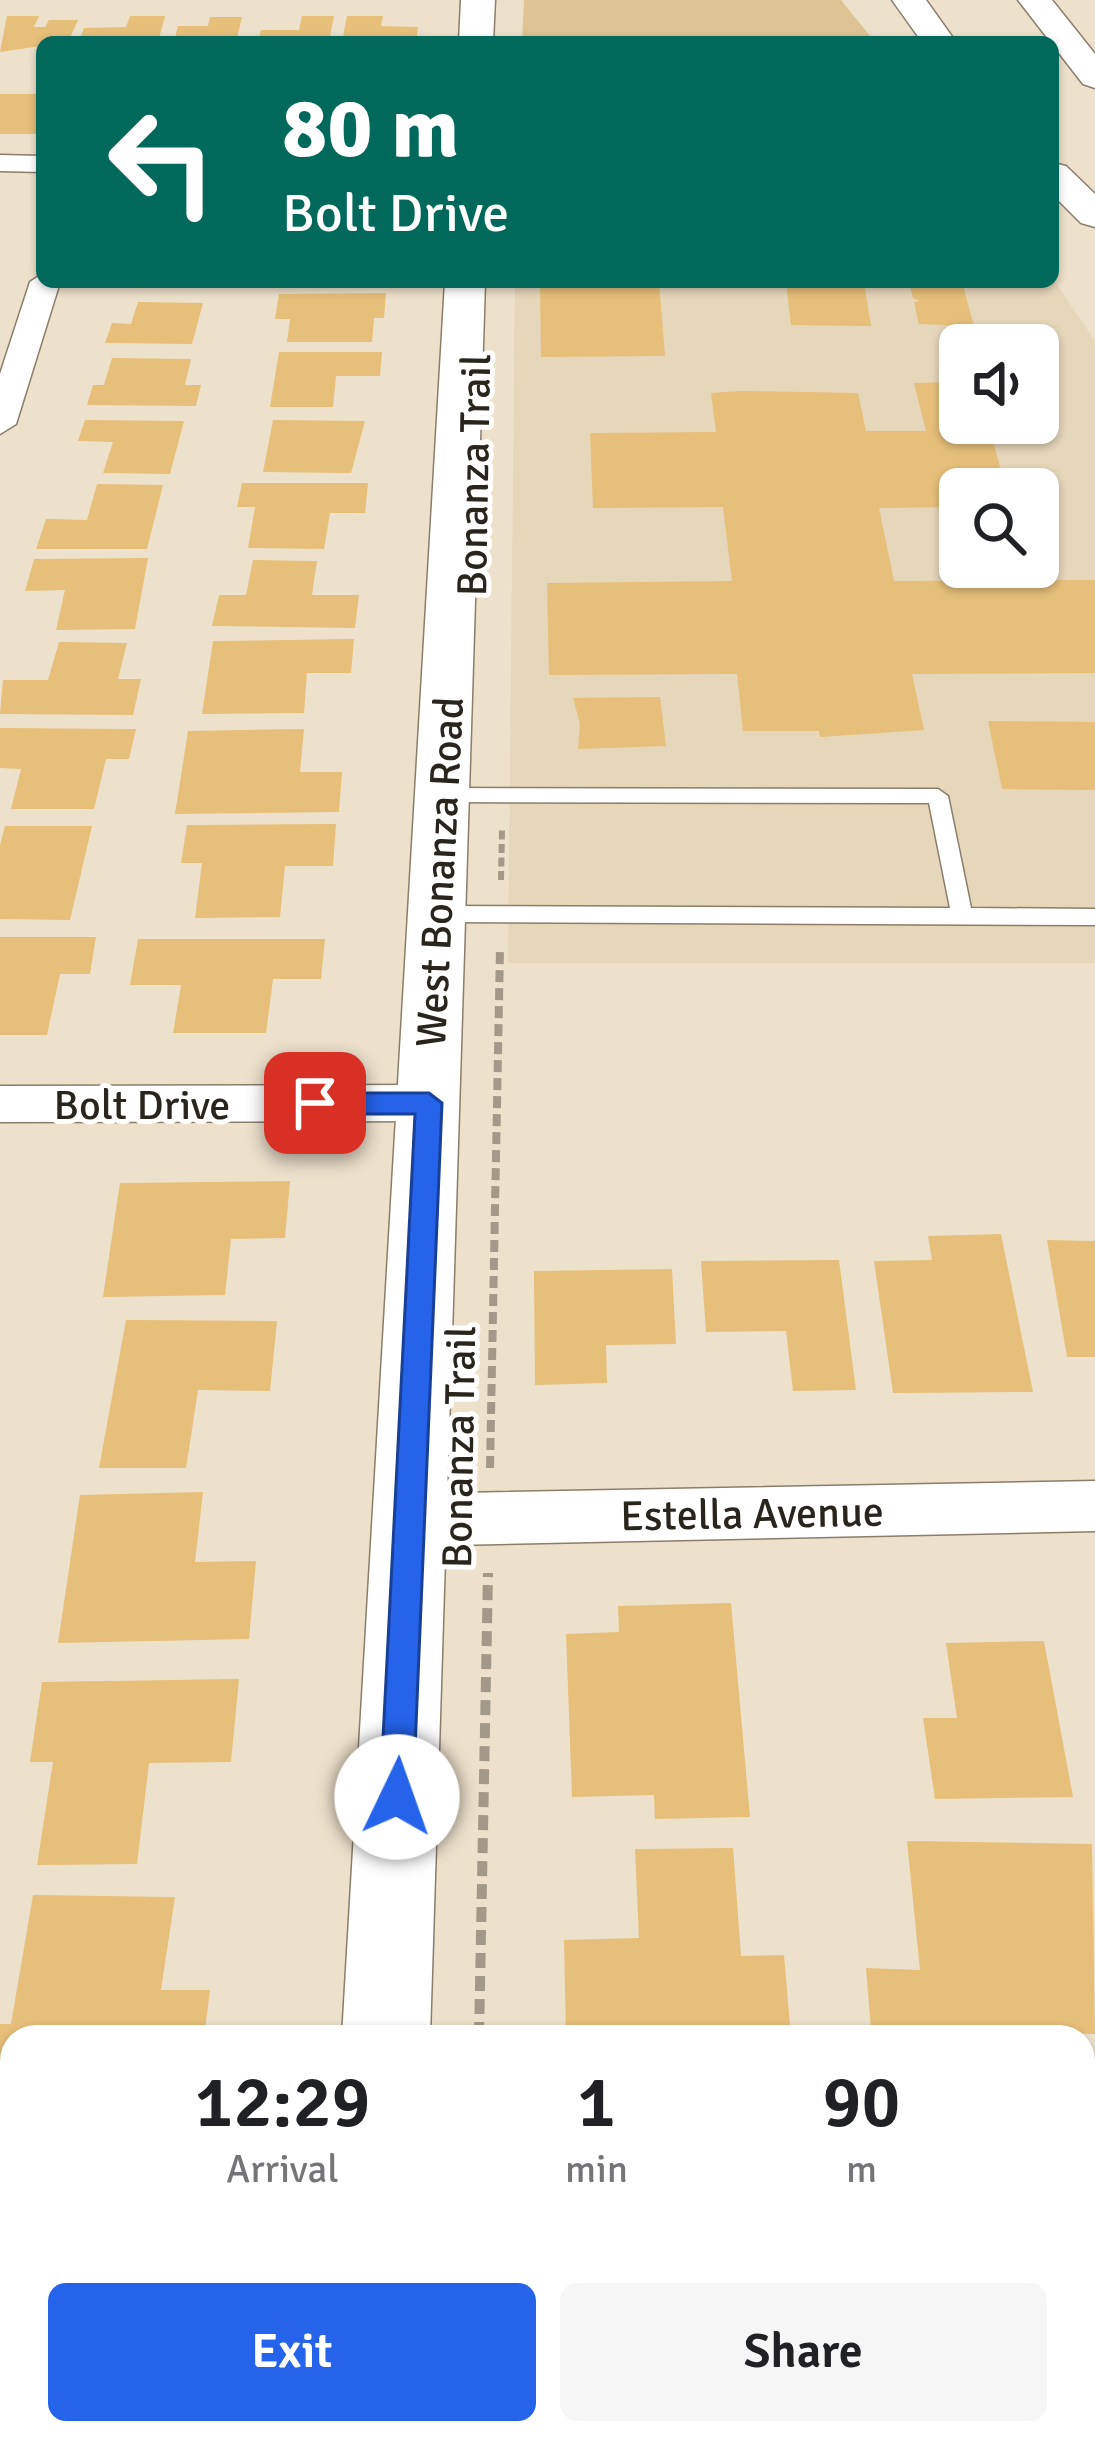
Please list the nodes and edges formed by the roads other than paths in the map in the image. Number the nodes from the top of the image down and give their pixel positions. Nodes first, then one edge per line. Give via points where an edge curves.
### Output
1 (478, 0) edge
2 (909, 0) edge
3 (1035, 0) edge
4 (476, 36) edge
5 (935, 36) edge
6 (1095, 62) edge
7 (1095, 76) edge
8 (0, 163) edge
9 (36, 164) edge
10 (1059, 180) edge
11 (1095, 215) edge
12 (43, 288) edge
13 (465, 288) edge
14 (0, 424) edge
15 (472, 795) junction
16 (436, 914) junction
17 (962, 916) junction
18 (1095, 917) edge
19 (429, 1103) junction
20 (0, 1104) edge
21 (1095, 1506) edge
22 (410, 1520) junction
23 (387, 2025) edge

1 - 4 main road
2 - 5 main road
3 - 6 main road
3 - 7 main road
8 - 9 street
10 - 11 main road
12 - 14 street
13 - 15 main road, West Bonanza Road
15 - 16 main road, West Bonanza Road
15 - 17 lane via 938,796
16 - 17 lane
16 - 19 main road, West Bonanza Road
17 - 18 lane
19 - 20 street, Bolt Drive
19 - 22 main road, West Bonanza Road
21 - 22 street, Estella Avenue
22 - 23 main road, West Bonanza Road

